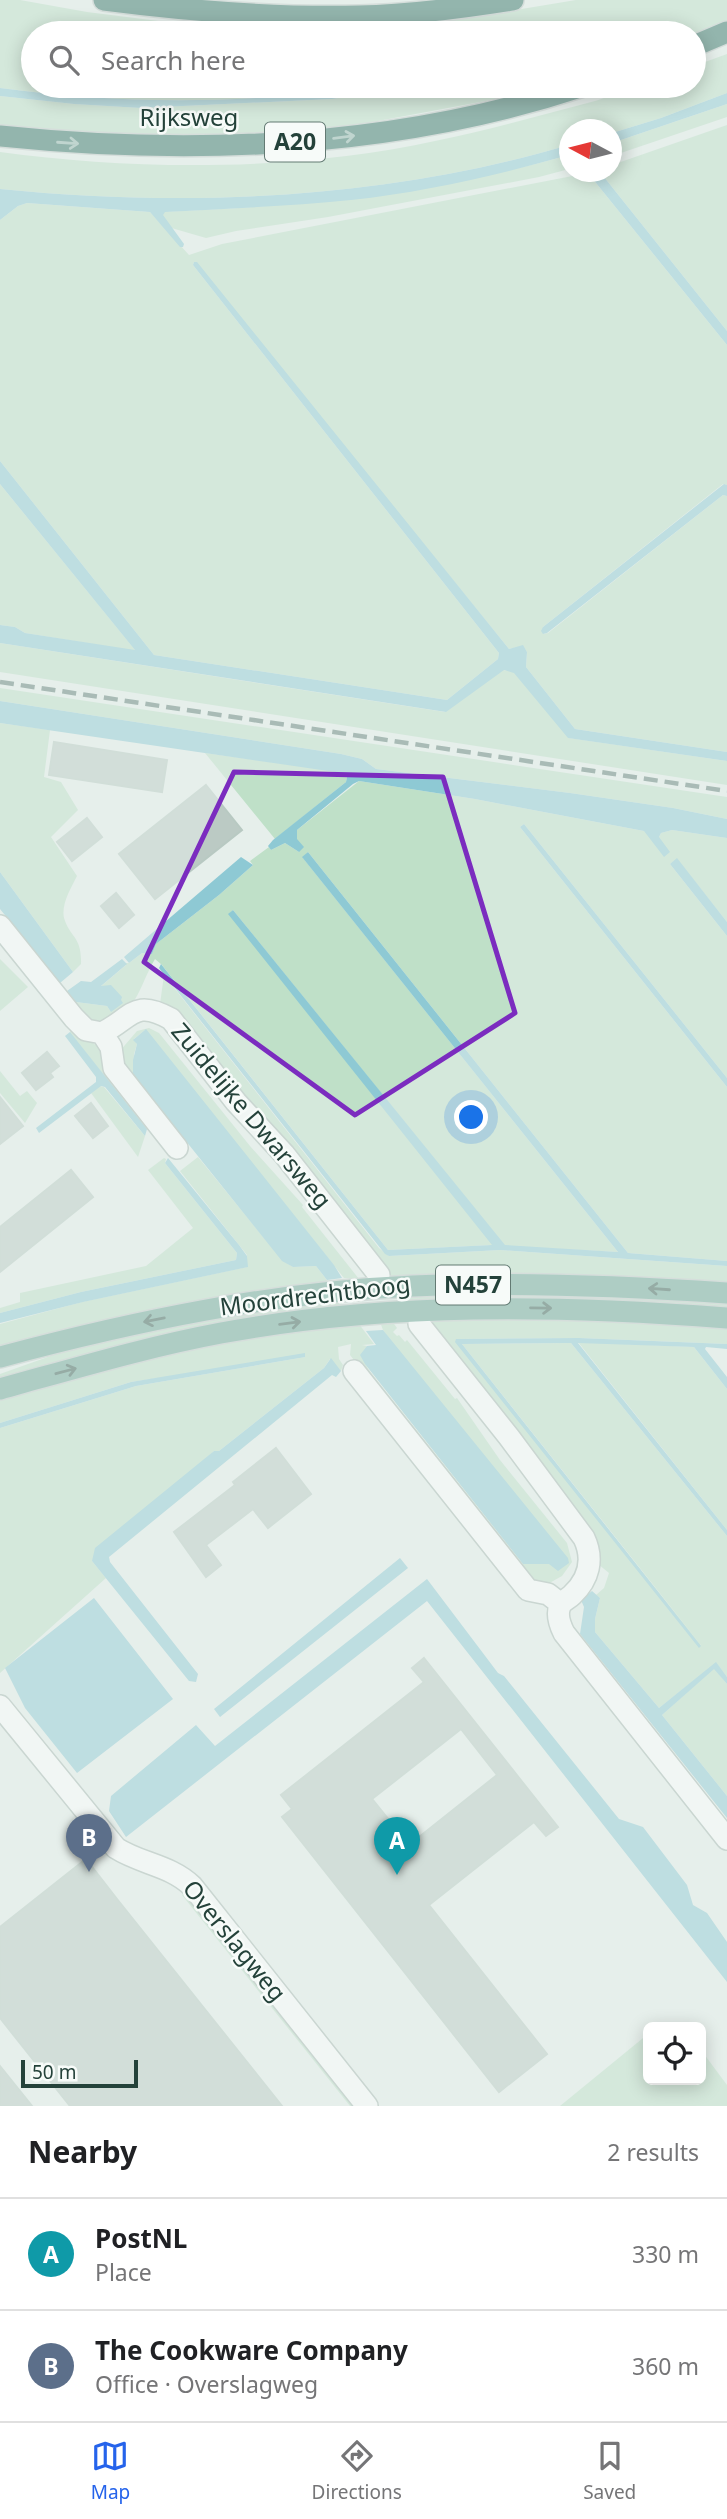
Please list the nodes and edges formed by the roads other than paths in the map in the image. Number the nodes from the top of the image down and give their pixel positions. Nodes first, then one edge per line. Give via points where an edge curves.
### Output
1 (104, 0) edge
2 (513, 0) edge
3 (727, 32) edge
4 (706, 41) edge
5 (539, 98) edge
6 (0, 136) edge
7 (0, 926) edge
8 (102, 1033) junction
9 (177, 1148) dead end
10 (379, 1275) dead end
11 (727, 1293) edge
12 (727, 1318) edge
13 (419, 1324) dead end
14 (0, 1357) edge
15 (354, 1371) dead end
16 (0, 1389) edge
17 (561, 1604) junction
18 (0, 1706) edge
19 (727, 1839) edge
20 (367, 2106) edge

1 - 2 highway via 236,14 361,16
3 - 4 highway
6 -> 5 highway, Rijksweg / A20 via 178,147 296,142 436,123
7 - 8 street via 74,1018 86,1030
8 - 9 street via 111,1047 114,1068
8 - 10 street, Zuidelijke Dwarsweg via 141,1010 171,1019
11 -> 14 main road, Moordrechtboog / N457 via 540,1284 411,1286 330,1293 157,1319
16 -> 12 main road, Moordrechtboog / N457 via 172,1343 342,1317 415,1310 540,1308
13 - 17 street via 584,1538 589,1548 588,1570 581,1586
15 - 17 street via 528,1590 548,1594
17 - 19 street via 558,1616 564,1633
18 - 20 street, Overslagweg via 116,1848 172,1870 192,1886

